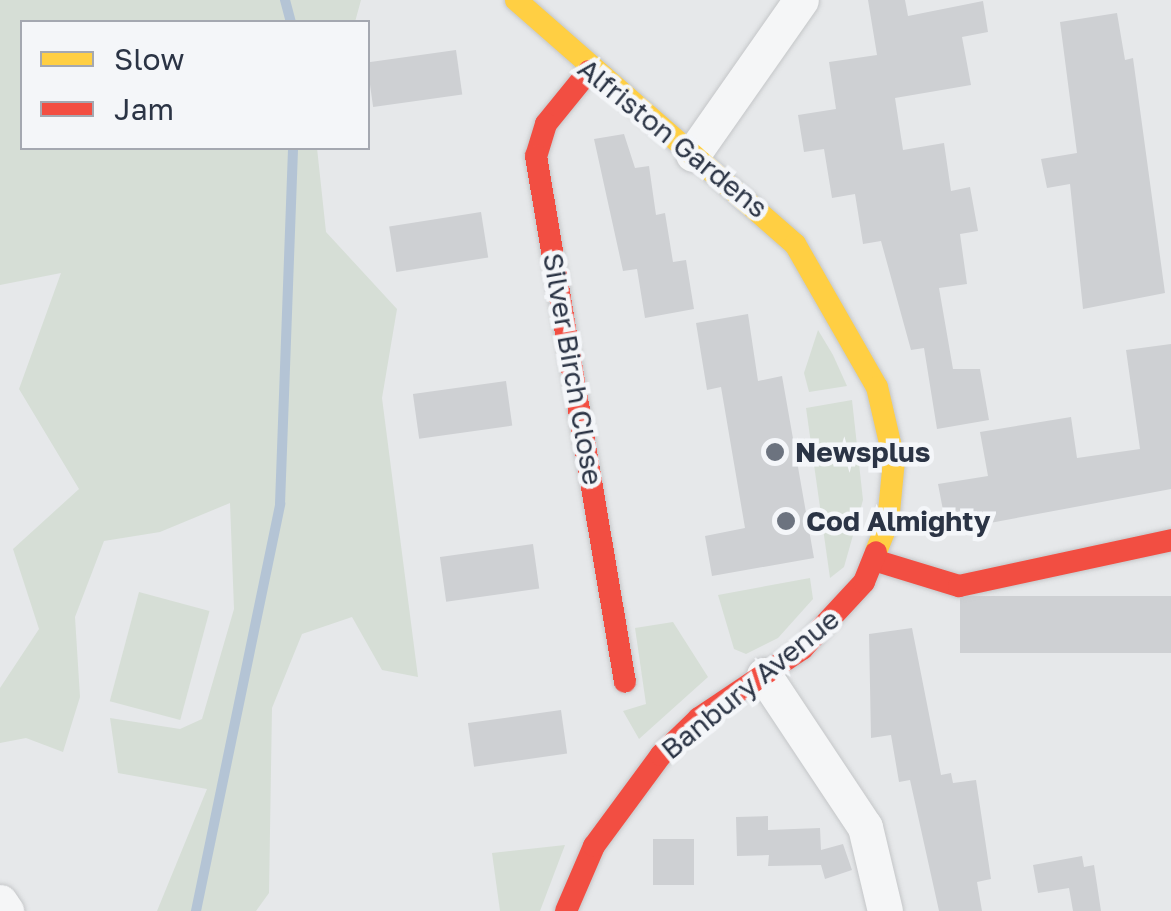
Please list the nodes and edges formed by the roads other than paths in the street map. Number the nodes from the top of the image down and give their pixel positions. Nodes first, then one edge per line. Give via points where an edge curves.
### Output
1 (516, 0) edge
2 (801, 0) edge
3 (589, 71) junction
4 (693, 154) junction
5 (1171, 540) edge
6 (876, 561) junction
7 (764, 676) junction
8 (626, 682) dead end
9 (0, 902) edge
10 (6, 911) edge
11 (566, 911) edge
12 (885, 911) edge

1 - 3 street, Alfriston Gardens
2 - 4 street
3 - 4 street, Alfriston Gardens
3 - 8 street, Silver Birch Close via 546,124 536,156
4 - 6 street, Alfriston Gardens via 795,244 876,388 894,460
5 - 6 street via 959,586
6 - 7 street, Banbury Avenue via 837,616
7 - 11 street, Banbury Avenue via 699,718 655,762 594,846
7 - 12 street via 865,828
9 - 10 street

